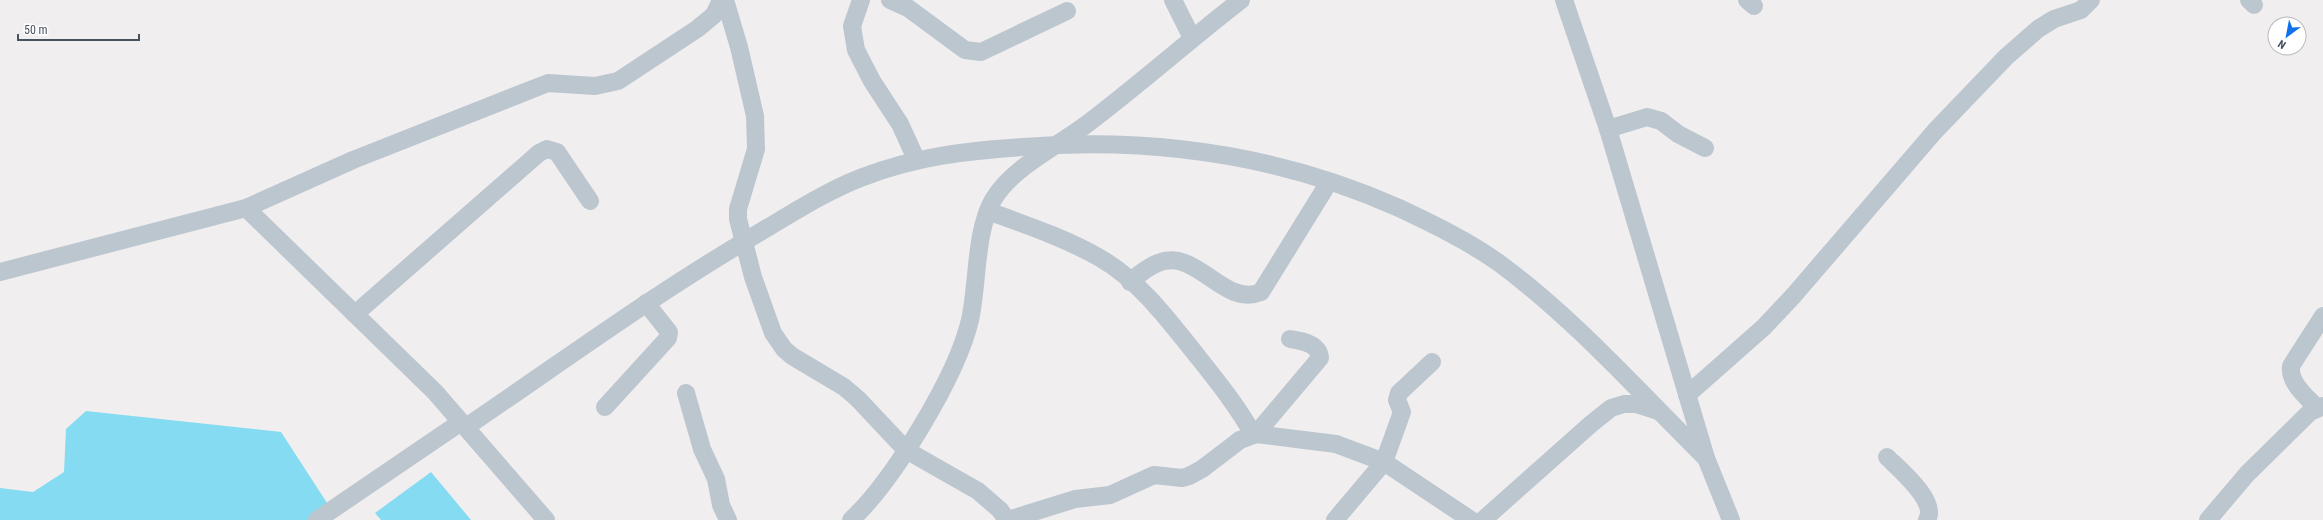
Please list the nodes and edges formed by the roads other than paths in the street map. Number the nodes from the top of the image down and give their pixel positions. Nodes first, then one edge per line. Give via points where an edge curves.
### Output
1 (861, 0) edge
2 (890, 0) edge
3 (1173, 0) edge
4 (1242, 0) edge
5 (1564, 0) edge
6 (2091, 0) edge
7 (721, 1) edge
8 (1067, 11) dead end
9 (1192, 38) junction
10 (1608, 129) junction
11 (1058, 144) junction
12 (1705, 148) dead end
13 (916, 159) junction
14 (1329, 182) junction
15 (590, 201) dead end
16 (246, 208) junction
17 (988, 211) junction
18 (744, 242) junction
19 (0, 272) edge
20 (1130, 282) junction
21 (646, 303) junction
22 (355, 314) junction
23 (2323, 316) edge
24 (1290, 339) dead end
25 (1432, 362) dead end
26 (686, 393) dead end
27 (1686, 394) junction
28 (605, 407) dead end
29 (2320, 407) edge
30 (1658, 411) junction
31 (463, 424) junction
32 (1254, 434) junction
33 (906, 450) junction
34 (1887, 457) dead end
35 (1706, 458) junction
36 (1384, 462) junction
37 (316, 520) edge
38 (546, 520) edge
39 (728, 520) edge
40 (851, 520) edge
41 (1007, 520) edge
42 (1335, 520) edge
43 (1471, 520) edge
44 (1482, 520) edge
45 (1731, 520) edge
46 (1927, 520) edge
47 (2208, 520) edge

1 - 13 street via 852,26 856,50 872,81 900,124
2 - 8 street via 908,8 965,50 974,53
3 - 9 street
4 - 9 street
5 - 10 street
6 - 27 street via 2082,10 2054,19 2038,29 2006,57 1935,132 1764,327
7 - 16 street via 714,15 698,29 618,81 595,86 548,83 353,160
7 - 18 street via 739,47 755,116 756,149 738,208
9 - 11 street via 1092,120
10 - 12 street via 1654,117 1678,134
10 - 27 street
11 - 13 street via 971,150
11 - 14 street via 1169,146 1219,153 1295,170
11 - 17 street via 1004,185 992,200
13 - 18 street via 860,178
14 - 20 street via 1261,292 1251,297 1241,295 1193,266 1174,260 1159,262 1145,269
14 - 30 street via 1377,198 1440,227 1498,262 1626,376
15 - 22 street via 557,152 547,149 539,152
16 - 19 street
16 - 22 street
17 - 20 street via 1072,243 1101,259
17 - 33 street via 983,223 976,283 963,345
18 - 21 street
18 - 33 street via 753,277 773,332 784,349 844,387
20 - 32 street via 1176,330 1229,395
21 - 28 street via 669,332 668,338
21 - 31 street
22 - 31 street via 435,392
23 - 29 street via 2291,366 2290,374 2294,383
24 - 32 street via 1313,346 1318,350 1320,358
25 - 36 street via 1397,397 1402,412
26 - 39 street via 702,449 716,479 721,505
27 - 35 street
29 - 47 street via 2247,474
30 - 35 street
30 - 44 street via 1636,404 1611,408
31 - 37 street
31 - 38 street
32 - 36 street via 1336,444
32 - 41 street via 1240,440 1202,470 1189,476 1182,478 1154,475 1110,495 1075,499
33 - 40 street via 878,489
33 - 41 street via 978,491 1000,510
34 - 46 street via 1924,496 1929,506
35 - 45 street
36 - 42 street
36 - 43 street

